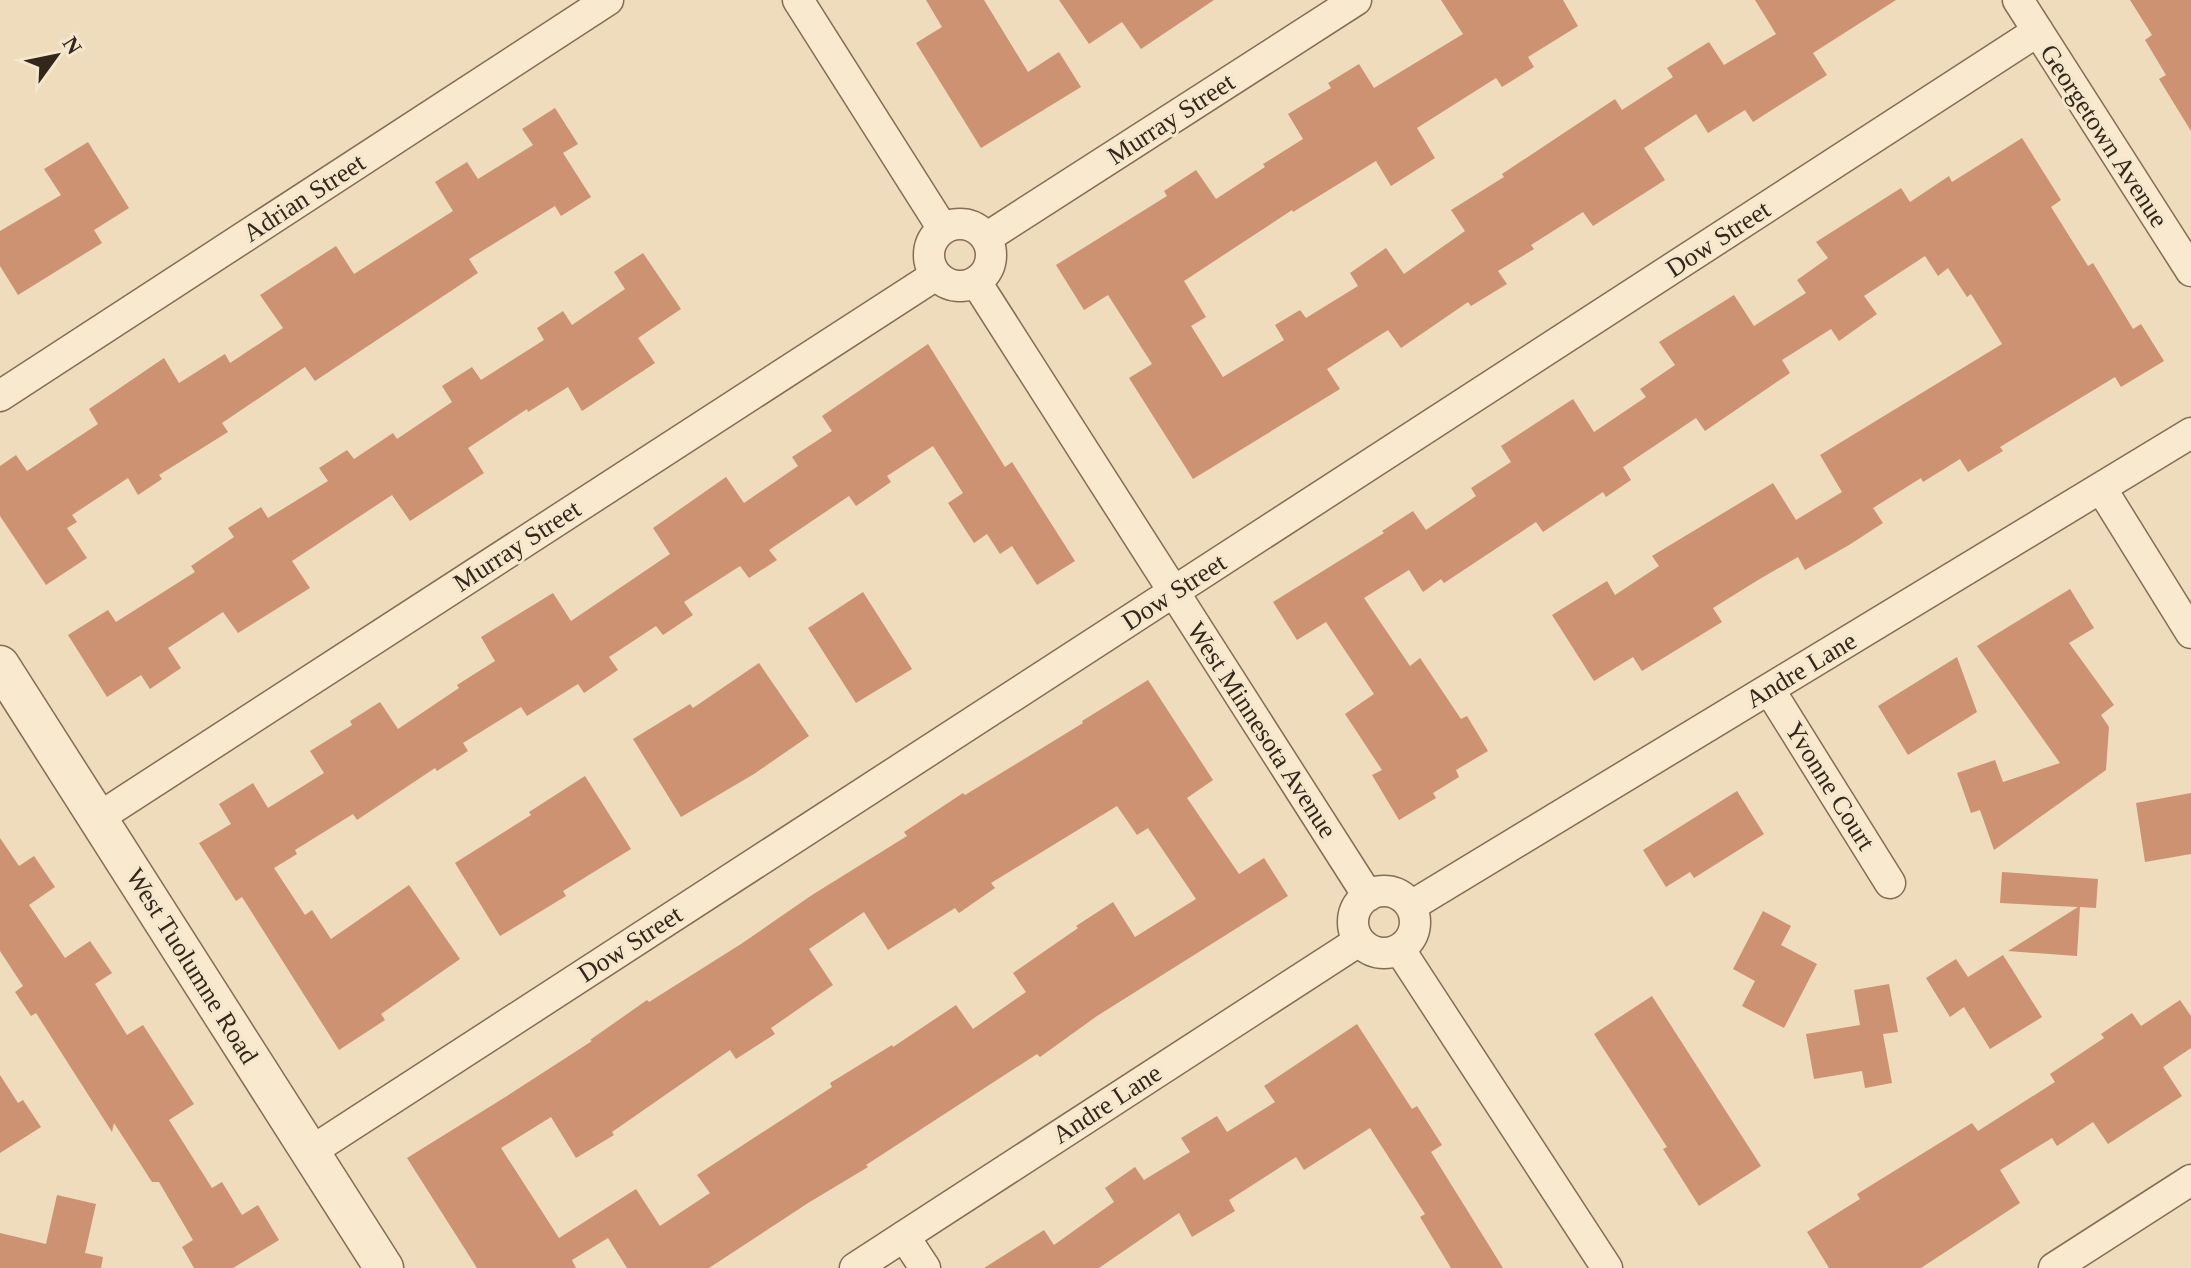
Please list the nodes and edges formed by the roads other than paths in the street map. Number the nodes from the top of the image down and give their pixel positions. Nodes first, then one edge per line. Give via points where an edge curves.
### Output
1 (608, 0) edge
2 (798, 0) edge
3 (1356, 0) edge
4 (2018, 0) edge
5 (2038, 31) junction
6 (943, 229) junction
7 (986, 238) junction
8 (2191, 271) edge
9 (936, 275) junction
10 (976, 282) junction
11 (0, 396) edge
12 (2191, 433) edge
13 (2101, 488) junction
14 (1174, 592) junction
15 (2191, 633) edge
16 (0, 665) edge
17 (1769, 689) junction
18 (98, 818) junction
19 (1890, 883) dead end
20 (1368, 896) junction
21 (1411, 906) junction
22 (1359, 941) junction
23 (1400, 950) junction
24 (310, 1152) junction
25 (2191, 1180) edge
26 (904, 1236) junction
27 (384, 1268) edge
28 (855, 1268) edge
29 (925, 1268) edge
30 (1607, 1268) edge
31 (2054, 1268) edge

1 - 11 street, Adrian Street
2 - 6 street
3 - 7 street, Murray Street
4 - 5 street, Georgetown Avenue
5 - 8 street, Georgetown Avenue
5 - 14 street, Dow Street
6 - 7 street via 961,224
6 - 9 street via 930,245
7 - 10 street via 989,267
9 - 10 street via 959,287
9 - 18 street, Murray Street
10 - 14 street, West Minnesota Avenue
12 - 13 street, Andre Lane
13 - 15 street
13 - 17 street, Andre Lane
14 - 20 street, West Minnesota Avenue
14 - 24 street, Dow Street
16 - 18 street, West Tuolumne Road
17 - 19 street, Yvonne Court
17 - 21 street, Andre Lane
18 - 24 street, West Tuolumne Road
20 - 21 street via 1397,893
20 - 22 street via 1353,921
21 - 23 street via 1414,935
22 - 23 street via 1374,952
22 - 26 street, Andre Lane
23 - 30 street
24 - 27 street, West Tuolumne Road
25 - 31 street
26 - 28 street, Andre Lane
26 - 29 street

